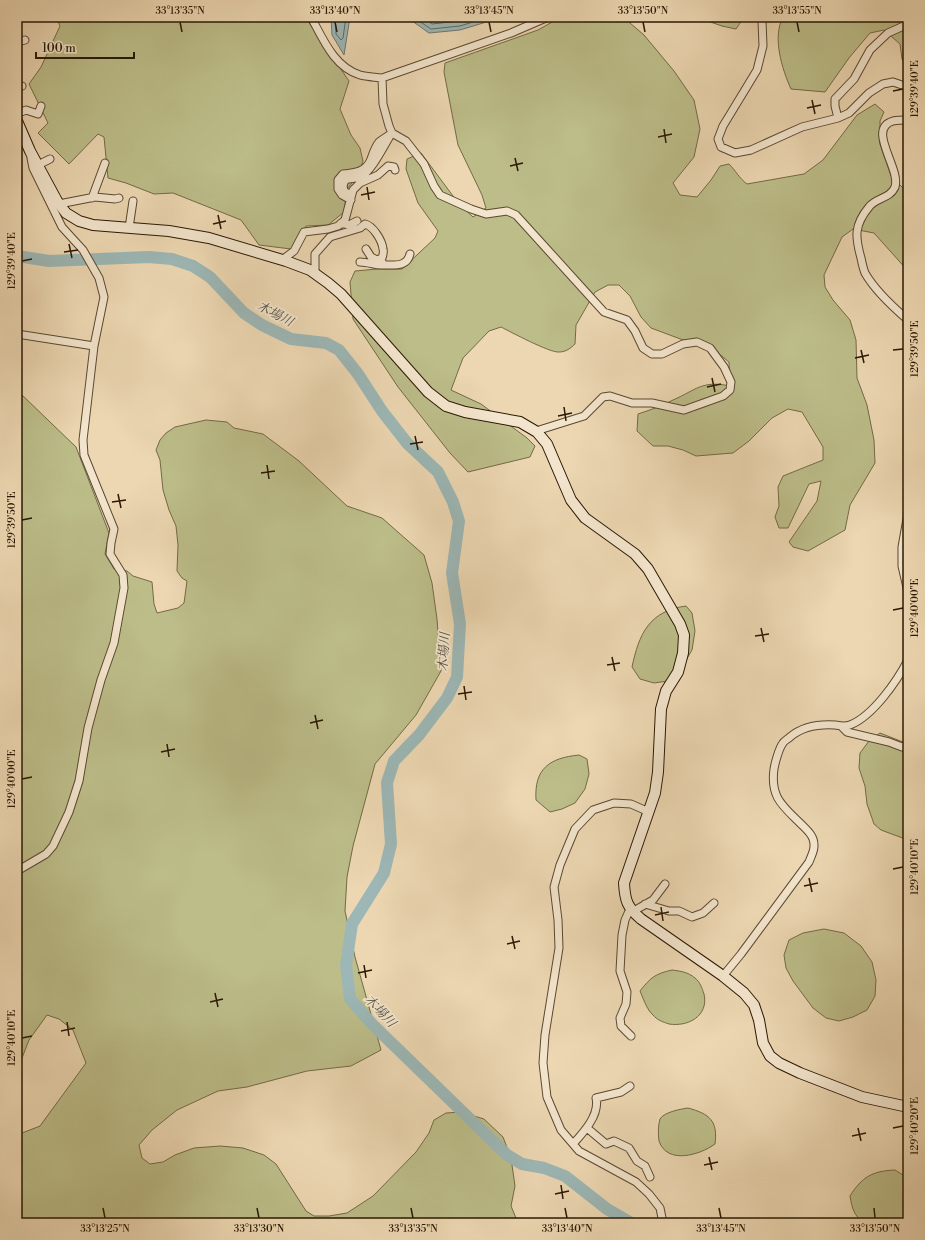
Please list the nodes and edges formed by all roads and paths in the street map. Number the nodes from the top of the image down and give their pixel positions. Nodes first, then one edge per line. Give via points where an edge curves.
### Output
1 (311, 17) edge
2 (548, 17) edge
3 (764, 17) edge
4 (908, 24) edge
5 (25, 40) dead end
6 (17, 42) edge
7 (382, 78) junction
8 (908, 87) edge
9 (42, 106) dead end
10 (17, 114) edge
11 (838, 118) junction
12 (908, 120) edge
13 (17, 121) edge
14 (392, 133) junction
15 (30, 151) junction
16 (50, 159) dead end
17 (105, 164) dead end
18 (38, 165) junction
19 (396, 170) dead end
20 (92, 198) junction
21 (119, 198) dead end
22 (351, 198) junction
23 (133, 200) dead end
24 (59, 204) junction
25 (356, 221) dead end
26 (339, 225) junction
27 (129, 228) junction
28 (342, 234) junction
29 (366, 249) dead end
30 (410, 254) dead end
31 (282, 260) junction
32 (360, 262) dead end
33 (382, 262) junction
34 (315, 274) junction
35 (908, 320) edge
36 (17, 334) edge
37 (94, 346) junction
38 (536, 431) junction
39 (908, 512) edge
40 (908, 592) edge
41 (908, 660) edge
42 (842, 727) junction
43 (908, 745) edge
44 (649, 812) junction
45 (17, 871) edge
46 (665, 884) dead end
47 (714, 903) dead end
48 (645, 904) junction
49 (631, 910) junction
50 (723, 976) junction
51 (631, 1036) dead end
52 (630, 1086) dead end
53 (908, 1107) edge
54 (587, 1128) junction
55 (573, 1144) junction
56 (650, 1177) dead end
57 (663, 1223) edge

1 - 7 street via 328,48 340,63 360,75
2 - 7 street via 504,36
3 - 11 street via 757,70 724,126 718,139 721,147 735,153 751,150 802,127
4 - 11 street via 888,33 870,50 854,78 835,99
5 - 6 street
7 - 14 street via 383,104
8 - 11 street via 893,82 883,84 869,93 848,113
9 - 10 street via 38,114 26,110
12 - 35 street via 894,121 884,127 882,140 895,171 895,187 887,197 870,204 862,215 856,233 864,272 875,287
13 - 15 street
14 - 22 street via 380,142 363,170 343,174 338,180 338,189 342,195
14 - 38 street via 406,141 424,164 440,195 486,214 507,211 516,215 604,312 627,320 643,348 652,354 662,354 682,344 697,342 710,348 731,382 730,390 723,396 684,410 652,403 632,403 610,396 603,397 584,416
15 - 18 street
15 - 37 street via 33,168 62,227 83,250 99,278 104,297
16 - 18 street
17 - 20 street
18 - 24 street
19 - 22 street via 388,166 378,175 360,183 353,190
20 - 21 street
20 - 24 street
22 - 26 street via 345,220
23 - 27 street
24 - 27 street via 66,213 79,221 93,225
25 - 26 street via 350,225
26 - 28 street
26 - 31 street via 304,232 294,251
27 - 31 street via 208,238
28 - 33 street via 365,224 370,225 384,251
28 - 34 street via 330,237 315,254
29 - 33 street via 371,257
30 - 33 street via 409,260 404,264
31 - 34 street
32 - 33 street via 377,266
34 - 38 street via 341,294 428,392 446,406 520,422
36 - 37 street
37 - 45 street via 83,440 84,454 114,529 110,554 122,575 124,588 114,643 88,728 79,782 69,812 53,846 46,854
38 - 44 street via 547,444 571,500 585,518 635,554 648,569 684,635 678,672 666,691 661,709 658,772
39 - 40 street via 902,547 902,566
41 - 42 street via 897,680 870,711 857,721
42 - 43 street via 847,732 902,747
42 - 50 street via 806,727 782,743 774,764 774,791 779,802 813,838 814,847 809,862
44 - 49 street via 624,883 625,898
44 - 55 street via 631,804 614,803 593,810 575,828 554,887 559,948 543,1063 547,1097 561,1130
46 - 48 street via 653,900
47 - 48 street via 703,913 692,917 679,911 669,911
48 - 49 street
49 - 50 street
49 - 51 street via 625,920 622,934 620,971 627,992 626,1004 620,1018 621,1026
50 - 53 street via 754,1005 763,1043 770,1056 779,1063 862,1097
52 - 54 street via 621,1092 596,1098 597,1104
54 - 55 street
54 - 56 street via 606,1144 614,1141 629,1148 637,1161 645,1166
55 - 57 street via 579,1150 636,1182 660,1208

